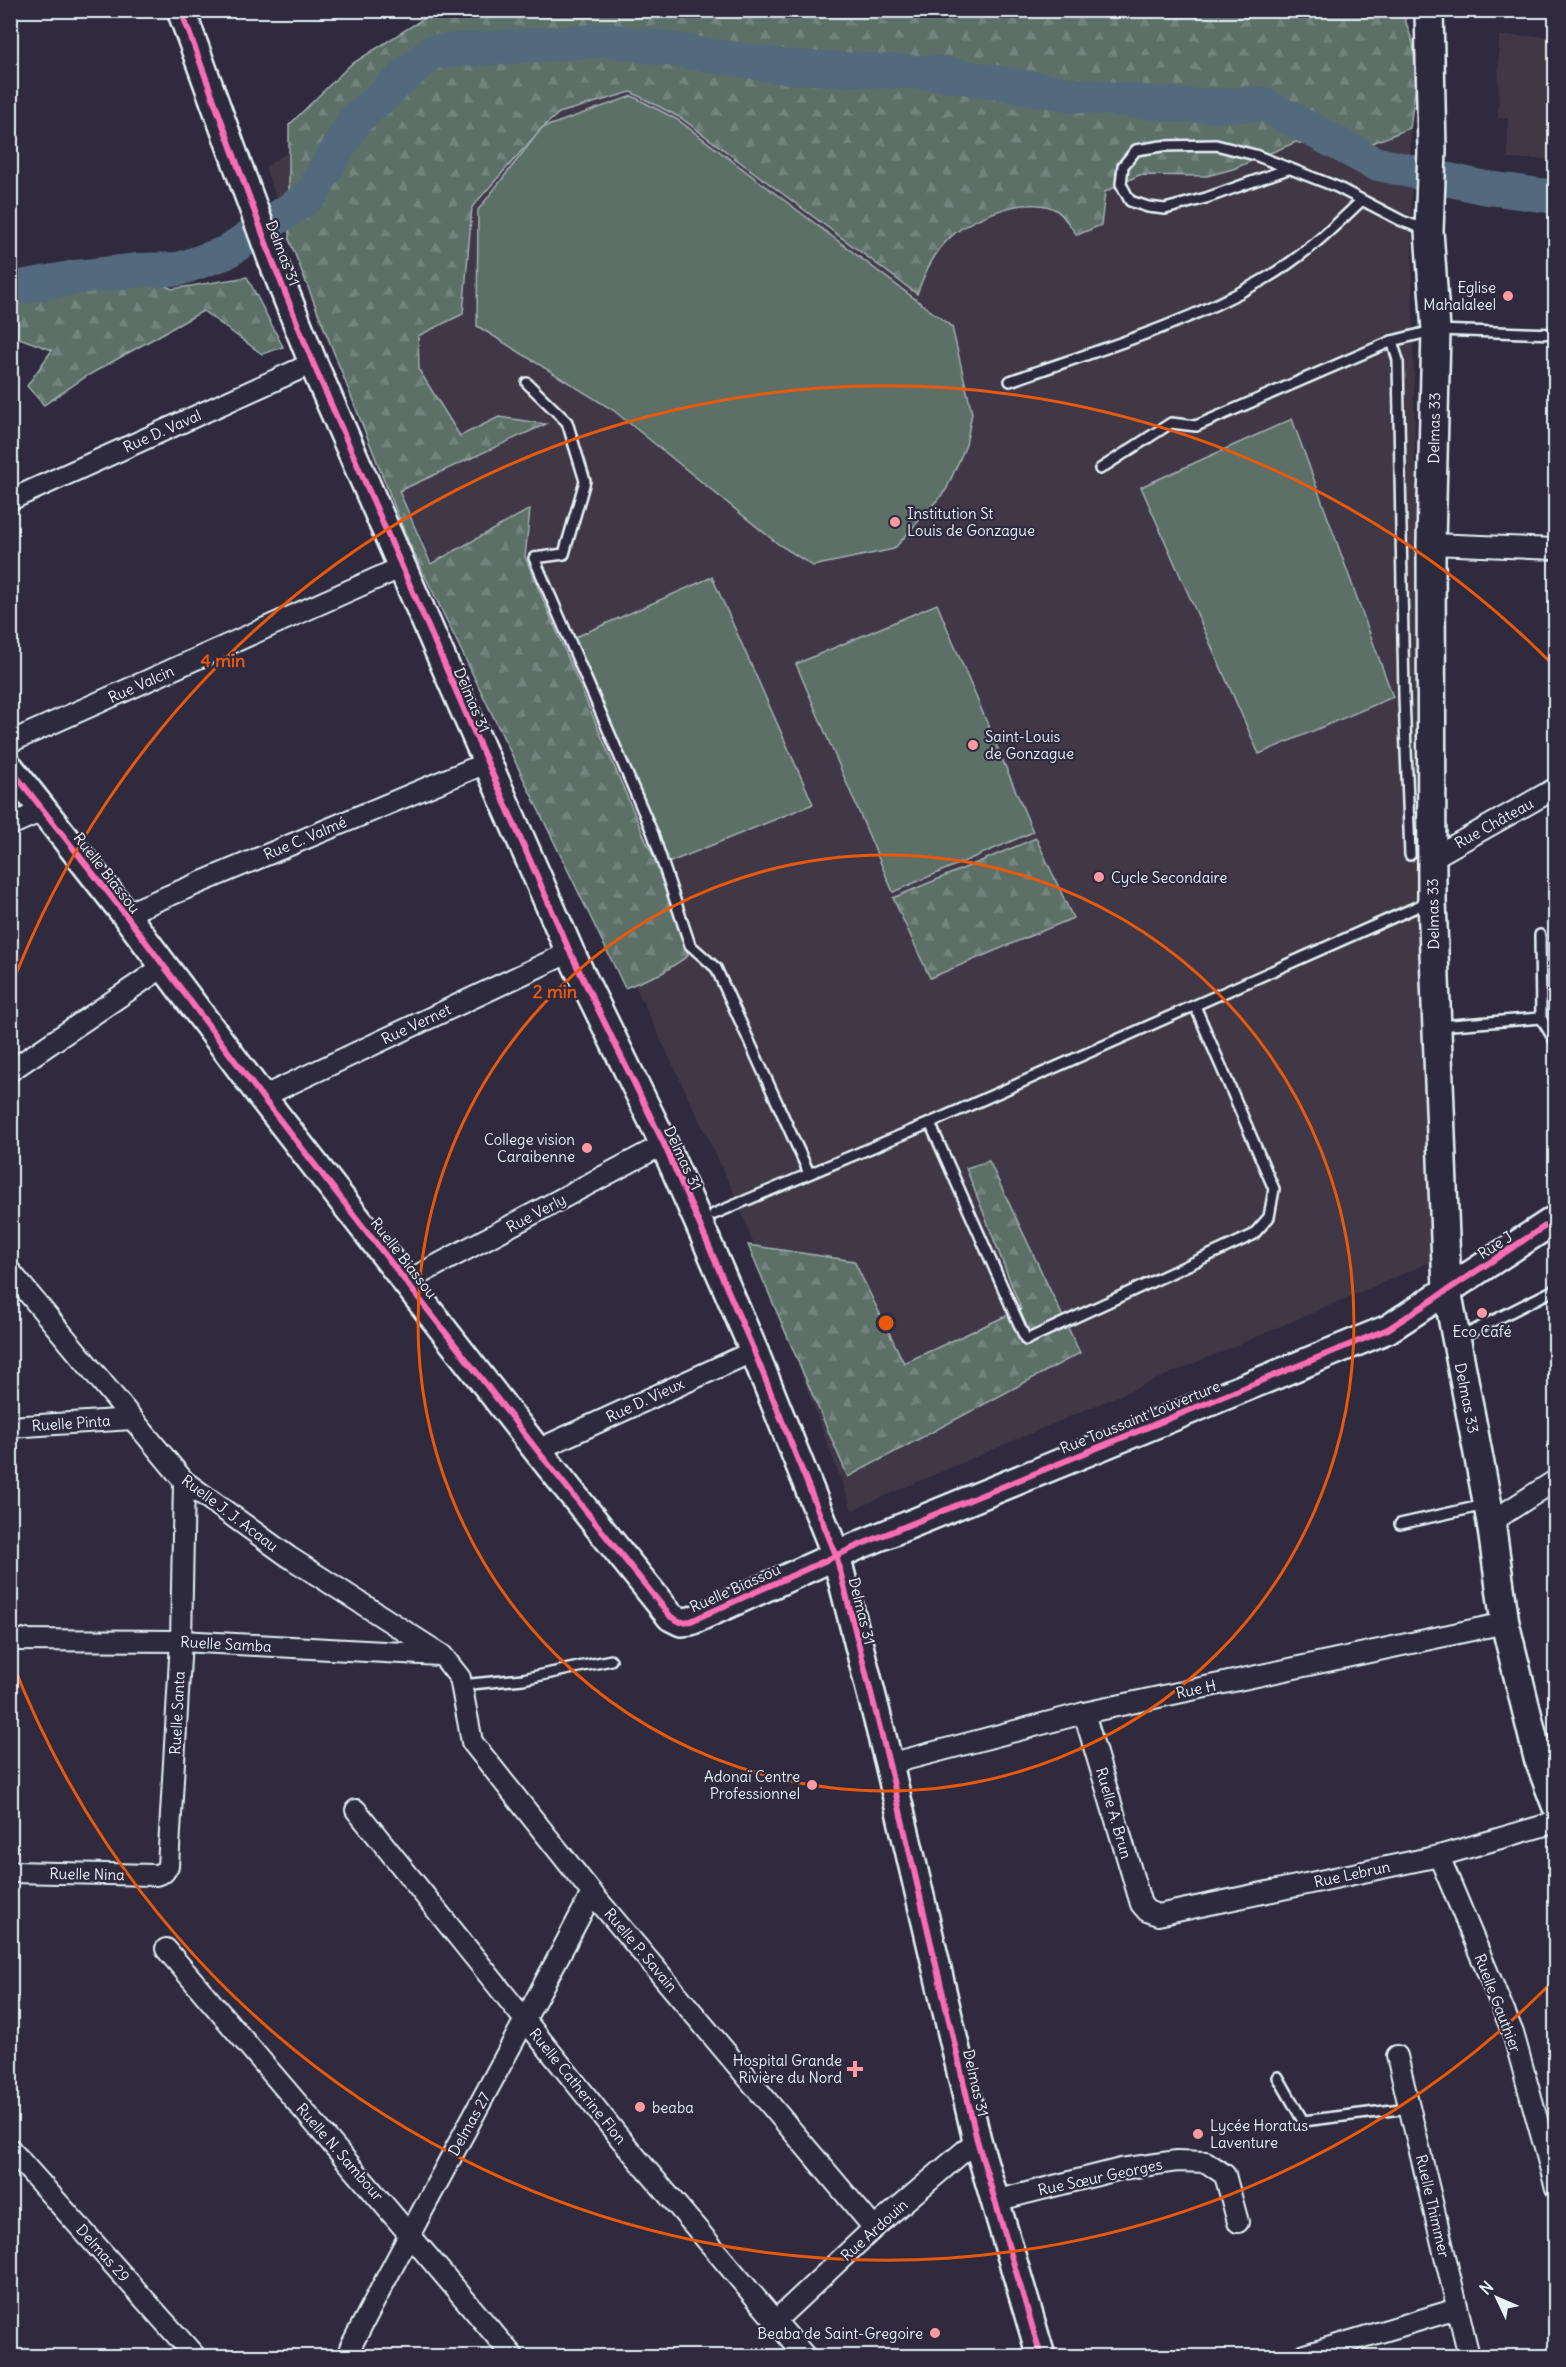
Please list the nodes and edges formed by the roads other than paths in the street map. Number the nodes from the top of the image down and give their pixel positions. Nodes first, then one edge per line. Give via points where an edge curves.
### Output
1 (181, 10) edge
2 (1429, 10) edge
3 (1288, 169) junction
4 (1361, 201) junction
5 (1430, 222) junction
6 (1436, 330) junction
7 (1556, 334) edge
8 (1392, 341) junction
9 (313, 363) junction
10 (1010, 381) dead end
11 (527, 383) dead end
12 (1100, 469) dead end
13 (10, 500) edge
14 (1431, 544) junction
15 (1556, 549) edge
16 (402, 567) junction
17 (10, 742) edge
18 (486, 763) junction
19 (10, 768) edge
20 (1556, 788) edge
21 (42, 811) junction
22 (10, 825) edge
23 (1421, 856) junction
24 (1432, 900) junction
25 (125, 914) junction
26 (1540, 935) dead end
27 (570, 952) junction
28 (163, 967) junction
29 (1195, 1006) junction
30 (1541, 1018) junction
31 (1436, 1026) junction
32 (1556, 1043) edge
33 (10, 1071) edge
34 (262, 1097) junction
35 (930, 1123) junction
36 (664, 1144) junction
37 (809, 1173) junction
38 (706, 1217) junction
39 (1553, 1228) edge
40 (10, 1271) edge
41 (407, 1281) junction
42 (1556, 1289) edge
43 (1447, 1290) junction
44 (1457, 1340) junction
45 (754, 1351) junction
46 (132, 1419) junction
47 (10, 1427) edge
48 (537, 1450) junction
49 (1556, 1480) edge
50 (184, 1481) junction
51 (1489, 1513) junction
52 (1400, 1524) dead end
53 (836, 1555) junction
54 (1505, 1623) junction
55 (10, 1640) edge
56 (181, 1641) junction
57 (442, 1655) junction
58 (611, 1660) dead end
59 (461, 1685) junction
60 (1084, 1713) junction
61 (1547, 1752) edge
62 (889, 1764) junction
63 (1556, 1805) edge
64 (356, 1810) dead end
65 (1556, 1822) edge
66 (1439, 1856) junction
67 (10, 1872) edge
68 (164, 1872) joint
69 (592, 1893) junction
70 (1147, 1911) joint
71 (165, 1949) dead end
72 (525, 2021) junction
73 (1397, 2056) dead end
74 (1278, 2077) dead end
75 (1409, 2109) junction
76 (977, 2140) junction
77 (10, 2149) edge
78 (1556, 2188) edge
79 (995, 2200) junction
80 (1238, 2222) dead end
81 (874, 2228) junction
82 (409, 2234) junction
83 (1457, 2309) junction
84 (774, 2322) junction
85 (195, 2356) edge
86 (349, 2356) edge
87 (513, 2356) edge
88 (804, 2356) edge
89 (1041, 2356) edge
90 (1301, 2356) edge
91 (1469, 2356) edge

1 - 9 street, Delmas 31
2 - 5 street, Delmas 33
3 - 3 lane via 1166,209 1130,201 1121,184 1122,165 1136,150 1162,146 1216,145
3 - 4 lane via 1337,187
4 - 5 lane via 1402,221
4 - 10 lane via 1323,238 1262,280 1190,317
5 - 6 street, Delmas 33
6 - 7 lane
6 - 8 lane
6 - 14 street, Delmas 33
8 - 12 lane via 1196,426 1171,423
8 - 23 lane via 1398,360 1404,696
9 - 13 street, Rue D. Vaval
9 - 16 street, Delmas 31
11 - 37 lane via 567,422 585,481 564,554 534,558 653,834 690,945 716,968
14 - 15 street
14 - 23 street, Delmas 33
16 - 17 street, Rue Valcin
16 - 18 street, Delmas 31
18 - 25 street, Rue C. Valmé
18 - 27 street, Delmas 31
19 - 21 street, Ruelle Biassou
20 - 23 street, Rue Château
21 - 22 street
21 - 25 street, Ruelle Biassou
23 - 24 street, Delmas 33
24 - 29 lane
24 - 31 street, Delmas 33
25 - 28 street, Ruelle Biassou
26 - 30 lane
27 - 34 street, Rue Vernet
27 - 36 street, Delmas 31
28 - 33 street
28 - 34 street, Ruelle Biassou
29 - 35 lane
29 - 35 lane via 1274,1189 1269,1217 1253,1235 1026,1340
30 - 31 lane
30 - 32 lane
31 - 43 street, Delmas 33
34 - 41 street, Ruelle Biassou
35 - 37 lane
36 - 38 street, Delmas 31
36 - 41 street, Rue Verly
37 - 38 lane
38 - 45 street, Delmas 31
39 - 43 street, Rue J
40 - 46 street, Ruelle J. J. Acaau
41 - 48 street, Ruelle Biassou
42 - 44 lane
43 - 44 street, Delmas 33
43 - 53 street, Rue Toussaint Louverture via 1388,1329
44 - 51 street, Delmas 33
45 - 48 street, Rue D. Vieux
45 - 53 street, Delmas 31
46 - 47 street, Ruelle Pinta
46 - 50 street, Ruelle J. J. Acaau
48 - 53 street, Ruelle Biassou via 671,1617 681,1622 691,1622
49 - 51 street
50 - 56 street, Ruelle Santa
50 - 57 street, Ruelle J. J. Acaau via 290,1557
51 - 52 lane
51 - 54 street, Delmas 33
53 - 62 street, Delmas 31
54 - 60 street, Rue H
54 - 61 street, Delmas 33
55 - 56 street, Ruelle Samba
56 - 57 street, Ruelle Samba
56 - 68 street, Ruelle Santa via 168,1866
57 - 59 street, Ruelle P. Savain
58 - 59 lane via 523,1678
59 - 69 street, Ruelle P. Savain via 472,1742
60 - 62 street, Rue H
60 - 70 street, Ruelle A. Brun via 1141,1904
61 - 63 street, Delmas 33
62 - 76 street, Delmas 31
64 - 72 street, Ruelle Catherine Flon
65 - 66 street, Rue Lebrun
66 - 70 street, Rue Lebrun via 1158,1915
66 - 78 street, Ruelle Gauthier via 1513,2033
67 - 68 street, Ruelle Nina
69 - 72 street, Delmas 27
69 - 81 street, Ruelle P. Savain
71 - 82 street, Ruelle N. Sambour
72 - 82 street, Delmas 27
72 - 84 street, Ruelle Catherine Flon
73 - 75 street, Ruelle Thimmer
74 - 75 lane via 1303,2121
75 - 83 street, Ruelle Thimmer
76 - 79 street, Delmas 31
76 - 81 street, Rue Ardouin
77 - 85 street, Delmas 29
79 - 80 street, Rue Sœur Georges via 1121,2169 1177,2161 1206,2162 1225,2175
79 - 89 street, Delmas 31
81 - 84 street, Rue Ardouin
82 - 86 street, Delmas 27
82 - 87 street, Ruelle N. Sambour
83 - 90 street
83 - 91 street, Ruelle Thimmer
84 - 88 street, Ruelle Catherine Flon

